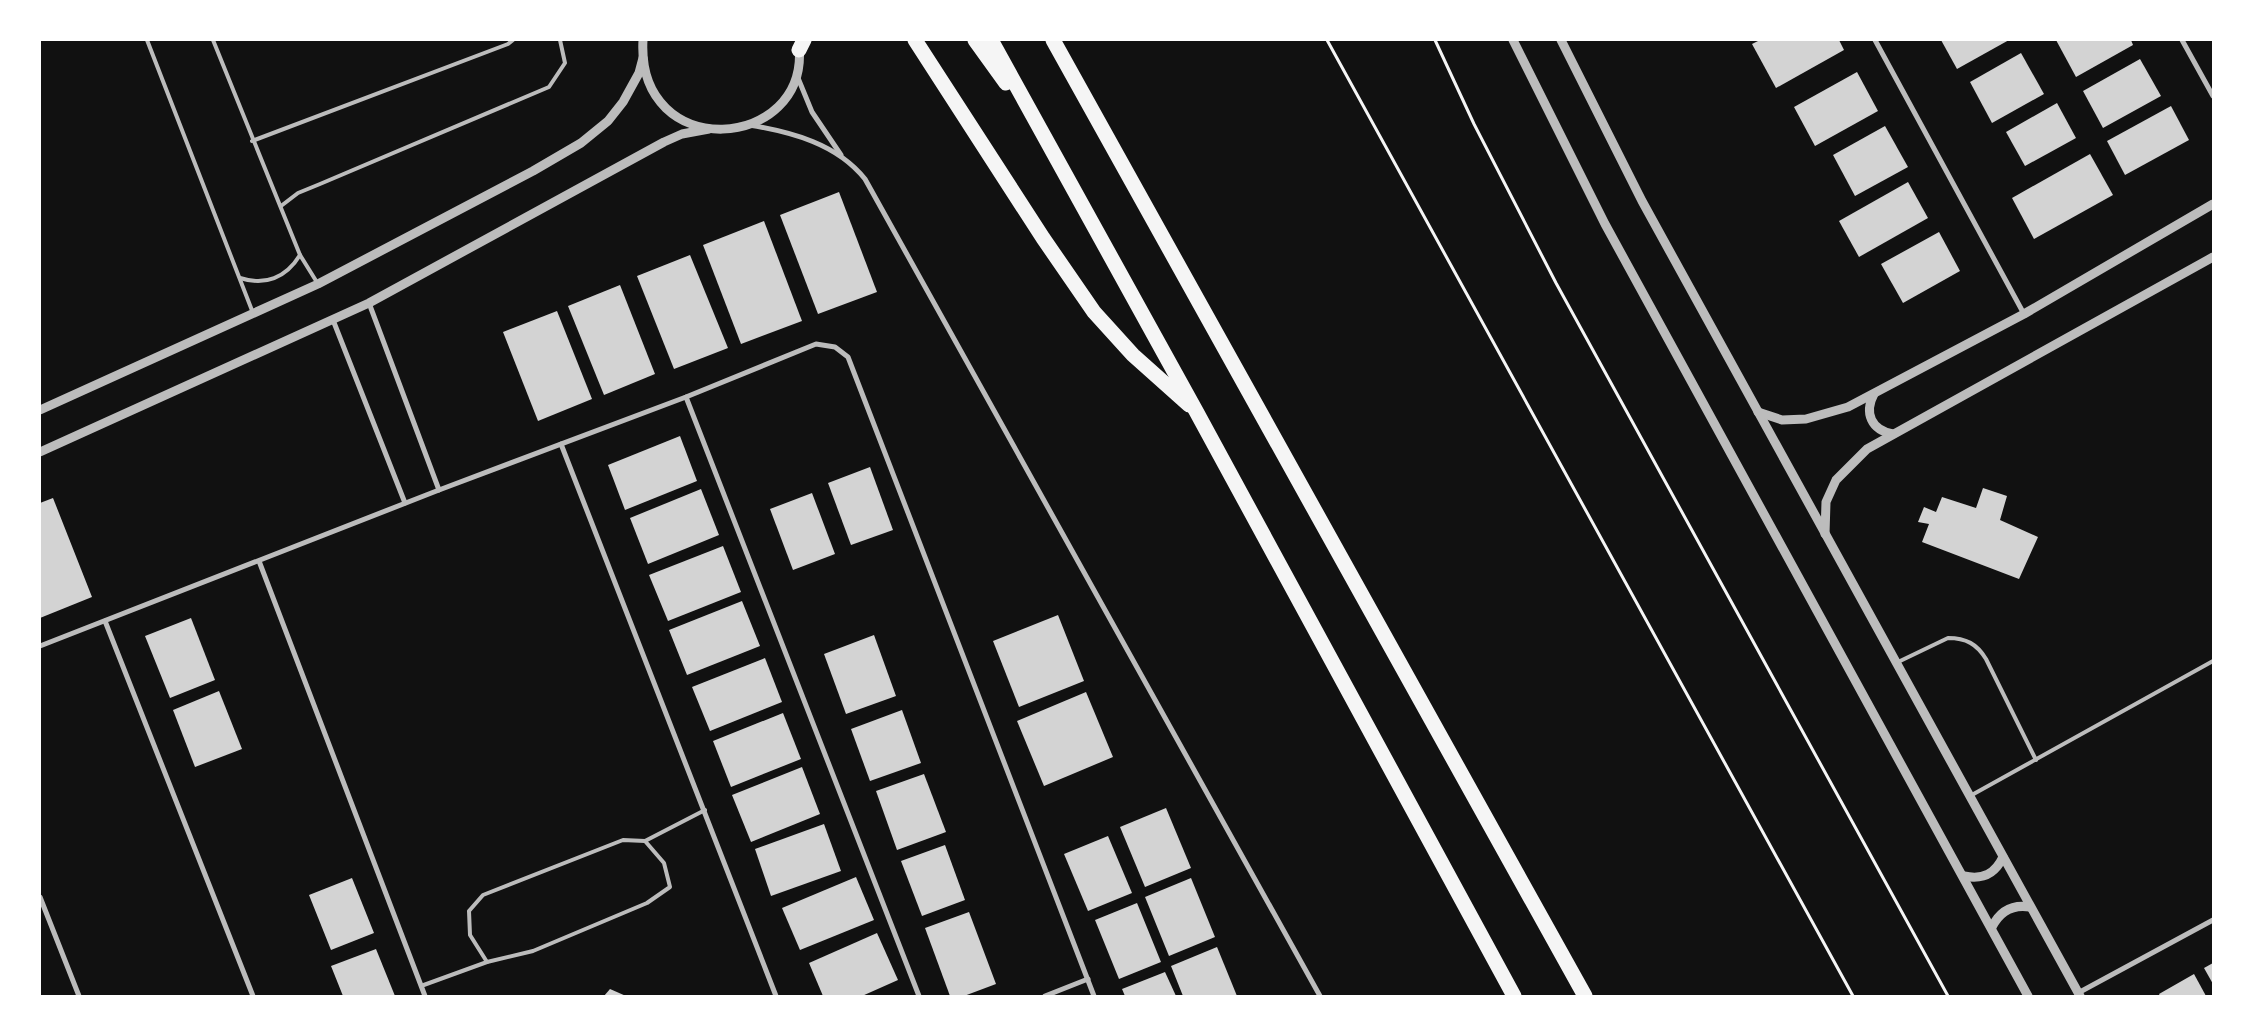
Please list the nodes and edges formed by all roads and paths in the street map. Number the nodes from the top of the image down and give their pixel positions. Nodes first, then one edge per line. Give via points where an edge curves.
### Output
1 (147, 40) edge
2 (213, 40) edge
3 (513, 40) edge
4 (560, 40) edge
5 (643, 40) edge
6 (915, 40) edge
7 (975, 40) edge
8 (991, 40) edge
9 (1053, 40) edge
10 (1064, 40) edge
11 (1327, 40) edge
12 (1436, 40) edge
13 (1513, 40) edge
14 (1561, 40) edge
15 (1875, 40) edge
16 (2182, 40) edge
17 (801, 43) edge
18 (643, 58) junction
19 (796, 73) junction
20 (2213, 96) edge
21 (1095, 115) junction
22 (749, 125) junction
23 (709, 129) junction
24 (252, 141) junction
25 (1048, 141) junction
26 (841, 155) junction
27 (2213, 204) edge
28 (280, 206) junction
29 (300, 255) junction
30 (2213, 257) edge
31 (240, 278) junction
32 (318, 284) junction
33 (369, 303) junction
34 (253, 314) junction
35 (2024, 314) junction
36 (333, 320) junction
37 (1874, 394) junction
38 (686, 397) junction
39 (40, 410) edge
40 (1196, 411) junction
41 (1758, 412) junction
42 (1893, 434) junction
43 (561, 444) junction
44 (40, 452) edge
45 (439, 490) junction
46 (405, 503) junction
47 (1825, 535) junction
48 (259, 561) junction
49 (105, 621) junction
50 (40, 646) edge
51 (2213, 662) edge
52 (1896, 663) junction
53 (2036, 760) junction
54 (1970, 797) junction
55 (705, 810) junction
56 (645, 841) junction
57 (2003, 857) junction
58 (1964, 876) junction
59 (40, 897) edge
60 (2030, 907) junction
61 (2213, 920) edge
62 (1992, 927) junction
63 (487, 962) junction
64 (1088, 979) junction
65 (421, 986) junction
66 (2079, 994) edge
67 (79, 996) edge
68 (253, 996) edge
69 (425, 996) edge
70 (776, 996) edge
71 (919, 996) edge
72 (1045, 996) edge
73 (1094, 996) edge
74 (1320, 996) edge
75 (1514, 996) edge
76 (1584, 996) edge
77 (1853, 996) edge
78 (1948, 996) edge
79 (2028, 996) edge

1 - 31 lane
2 - 24 lane
3 - 24 lane
4 - 28 lane via 565,63 549,87 298,193
5 - 18 street
6 - 40 highway via 1094,312 1133,355
7 - 25 highway
8 - 25 highway
9 - 21 highway
10 - 21 highway
11 - 77 path
12 - 78 path via 1474,124 1556,283
13 - 58 street via 1605,224
14 - 41 street via 1642,201
15 - 35 street
16 - 20 street
17 - 19 street
18 - 23 street via 648,79 662,103 683,120
18 - 32 street via 639,73 623,102 590,138
19 - 22 street via 782,101
19 - 26 street via 812,112
21 - 76 highway
22 - 23 street via 736,129
22 - 26 street via 801,136
23 - 33 street via 682,134 664,142
24 - 28 lane
25 - 40 highway
26 - 74 street via 865,179 885,212
27 - 35 street
28 - 29 lane
29 - 31 lane via 288,271 270,280
29 - 32 lane
30 - 42 street
31 - 34 lane
32 - 34 street
33 - 36 street
33 - 45 street
34 - 39 street
35 - 37 street
36 - 44 street
36 - 46 street
37 - 41 street via 1848,408 1806,420 1782,420
37 - 42 street via 1869,409 1873,425 1882,432
38 - 43 street
38 - 64 street via 816,344 834,347 848,357
38 - 71 street
40 - 75 highway
41 - 47 street
42 - 47 street via 1867,449 1836,480 1826,502
43 - 45 street
43 - 55 street
45 - 46 street
46 - 48 street
47 - 52 street
48 - 49 street
48 - 65 street
49 - 50 street
49 - 68 street
51 - 53 lane
52 - 53 lane via 1939,640 1957,638 1975,645 1986,659
52 - 54 street
53 - 54 lane
54 - 57 street
55 - 56 lane
55 - 70 street
56 - 63 lane via 623,840 482,895 470,911 470,935
56 - 63 lane via 664,863 670,886 647,903 559,940
57 - 58 street via 1992,873 1983,877
57 - 60 street
58 - 62 street
59 - 67 street
60 - 62 street via 2020,906 2003,912
60 - 66 street
61 - 66 street
62 - 79 street
63 - 65 lane
64 - 72 street
64 - 73 street
65 - 69 street

